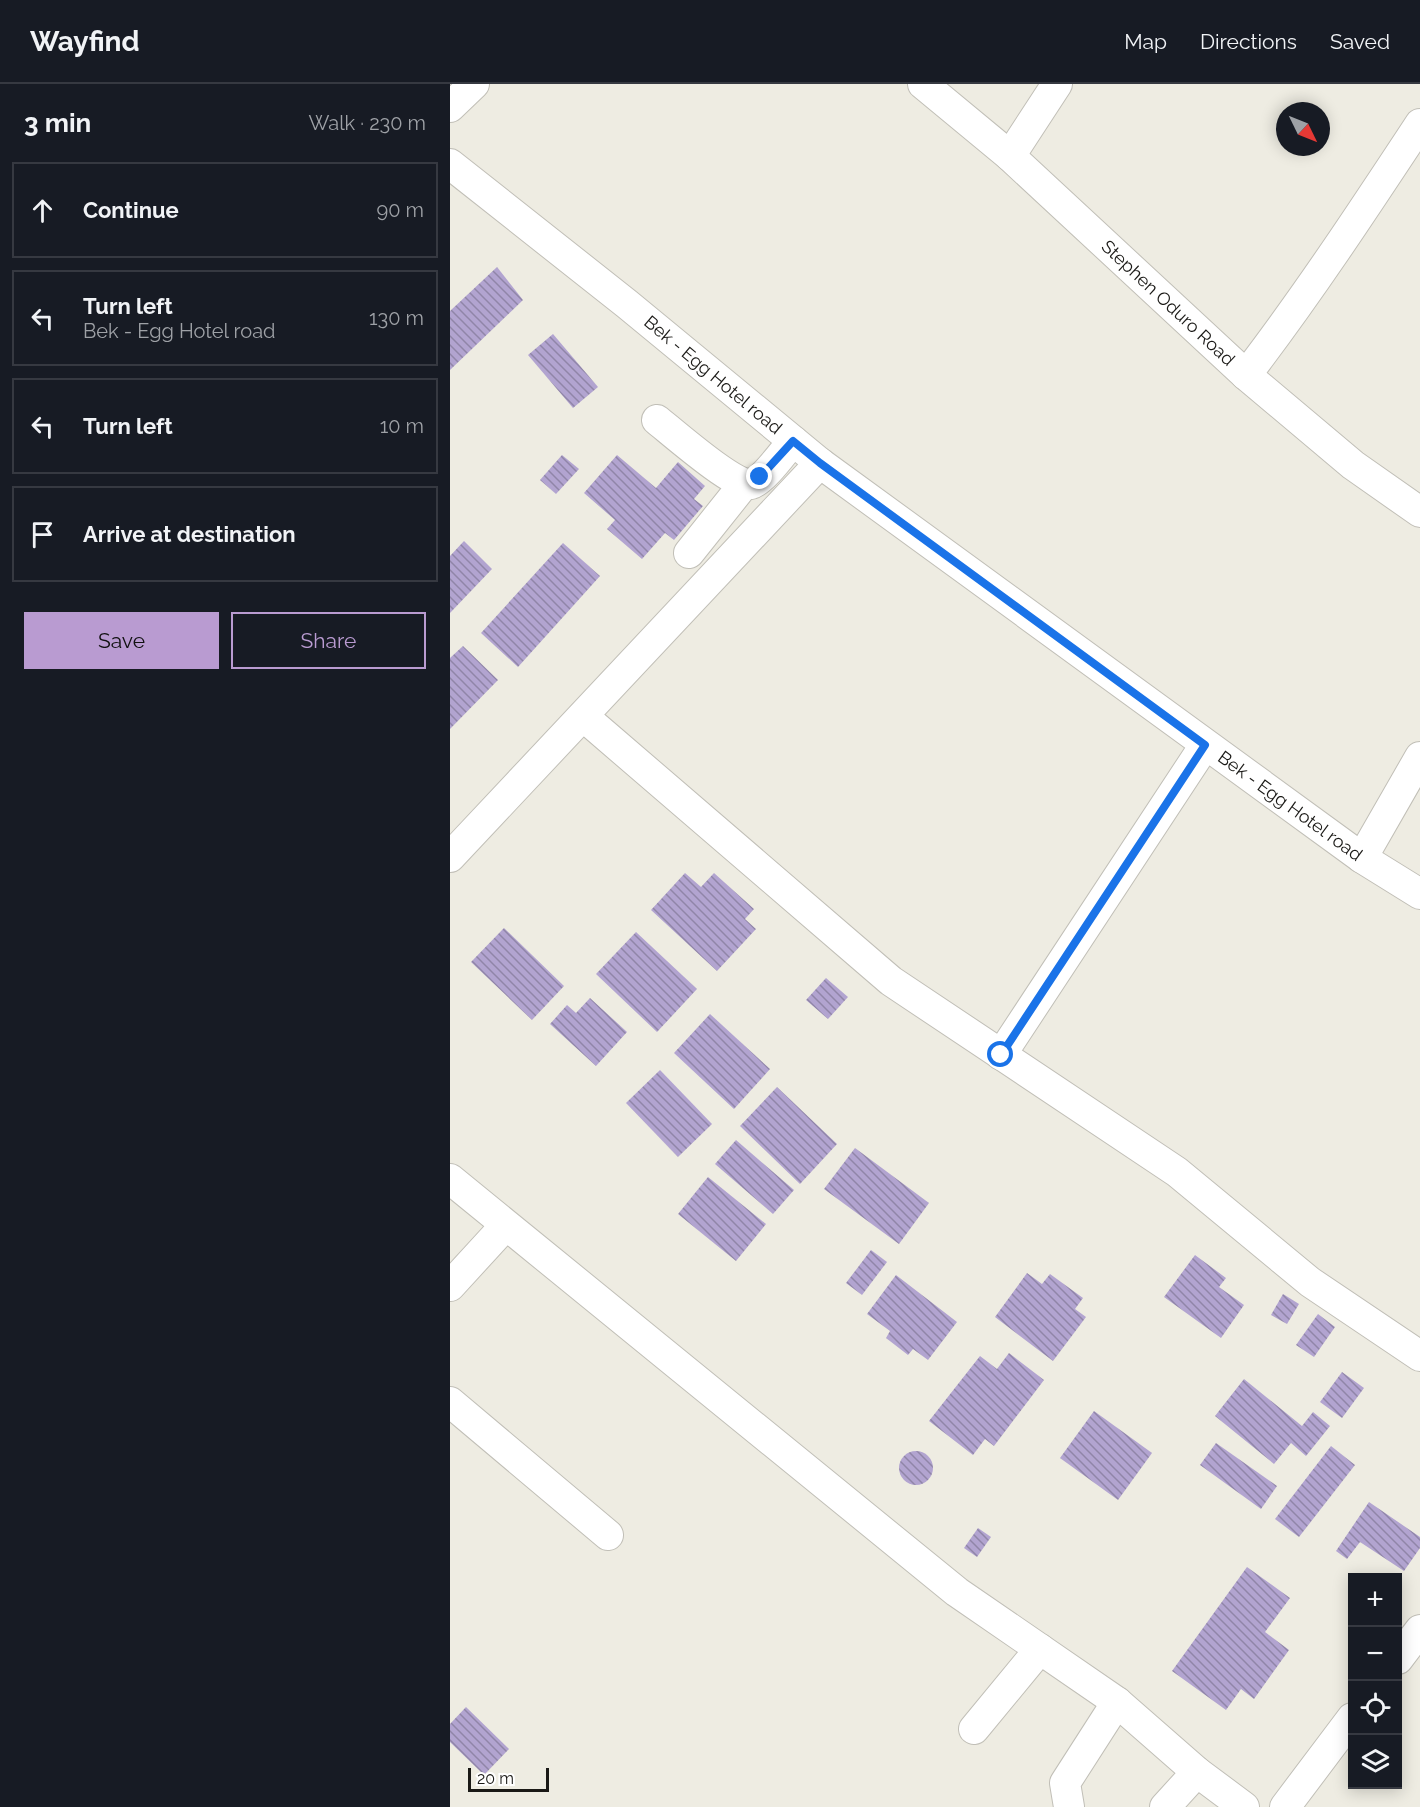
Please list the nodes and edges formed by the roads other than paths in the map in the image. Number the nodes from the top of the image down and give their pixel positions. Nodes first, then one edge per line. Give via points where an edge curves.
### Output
1 (474, 84) edge
2 (923, 84) edge
3 (1057, 84) edge
4 (450, 107) edge
5 (1420, 124) edge
6 (1010, 156) junction
7 (450, 164) edge
8 (1246, 375) junction
9 (657, 420) dead end
10 (793, 441) junction
11 (820, 463) junction
12 (744, 484) junction
13 (1420, 512) edge
14 (689, 553) dead end
15 (583, 716) junction
16 (1205, 745) junction
17 (1420, 757) edge
18 (450, 857) edge
19 (1362, 858) junction
20 (1420, 894) edge
21 (1001, 1055) junction
22 (450, 1179) edge
23 (505, 1226) junction
24 (450, 1286) edge
25 (1420, 1356) edge
26 (450, 1402) edge
27 (608, 1535) dead end
28 (1420, 1630) edge
29 (1040, 1649) junction
30 (1402, 1654) edge
31 (1117, 1702) junction
32 (1348, 1725) edge
33 (974, 1729) dead end
34 (1197, 1772) junction
35 (1069, 1807) edge
36 (1165, 1807) edge
37 (1244, 1807) edge
38 (1285, 1807) edge

1 - 4 street
2 - 6 street, Stephen Oduro Road
3 - 6 street
5 - 8 street via 1319,275
6 - 8 street, Stephen Oduro Road
7 - 10 street, Bek - Egg Hotel road
8 - 13 street, Stephen Oduro Road via 1353,465
9 - 12 street
10 - 11 street, Bek - Egg Hotel road
10 - 12 street via 760,477
11 - 15 street
11 - 16 street, Bek - Egg Hotel road
12 - 14 street
15 - 18 street
15 - 21 street via 862,958
16 - 19 street, Bek - Egg Hotel road
16 - 21 street
17 - 19 street
19 - 20 street, Bek - Egg Hotel road
21 - 25 street via 1176,1172 1310,1282
22 - 23 street
23 - 24 street
23 - 29 street via 957,1592
26 - 27 street
28 - 30 street
29 - 31 street
29 - 33 street
31 - 34 street
31 - 35 street via 1065,1783
32 - 38 street
34 - 36 street
34 - 37 street

